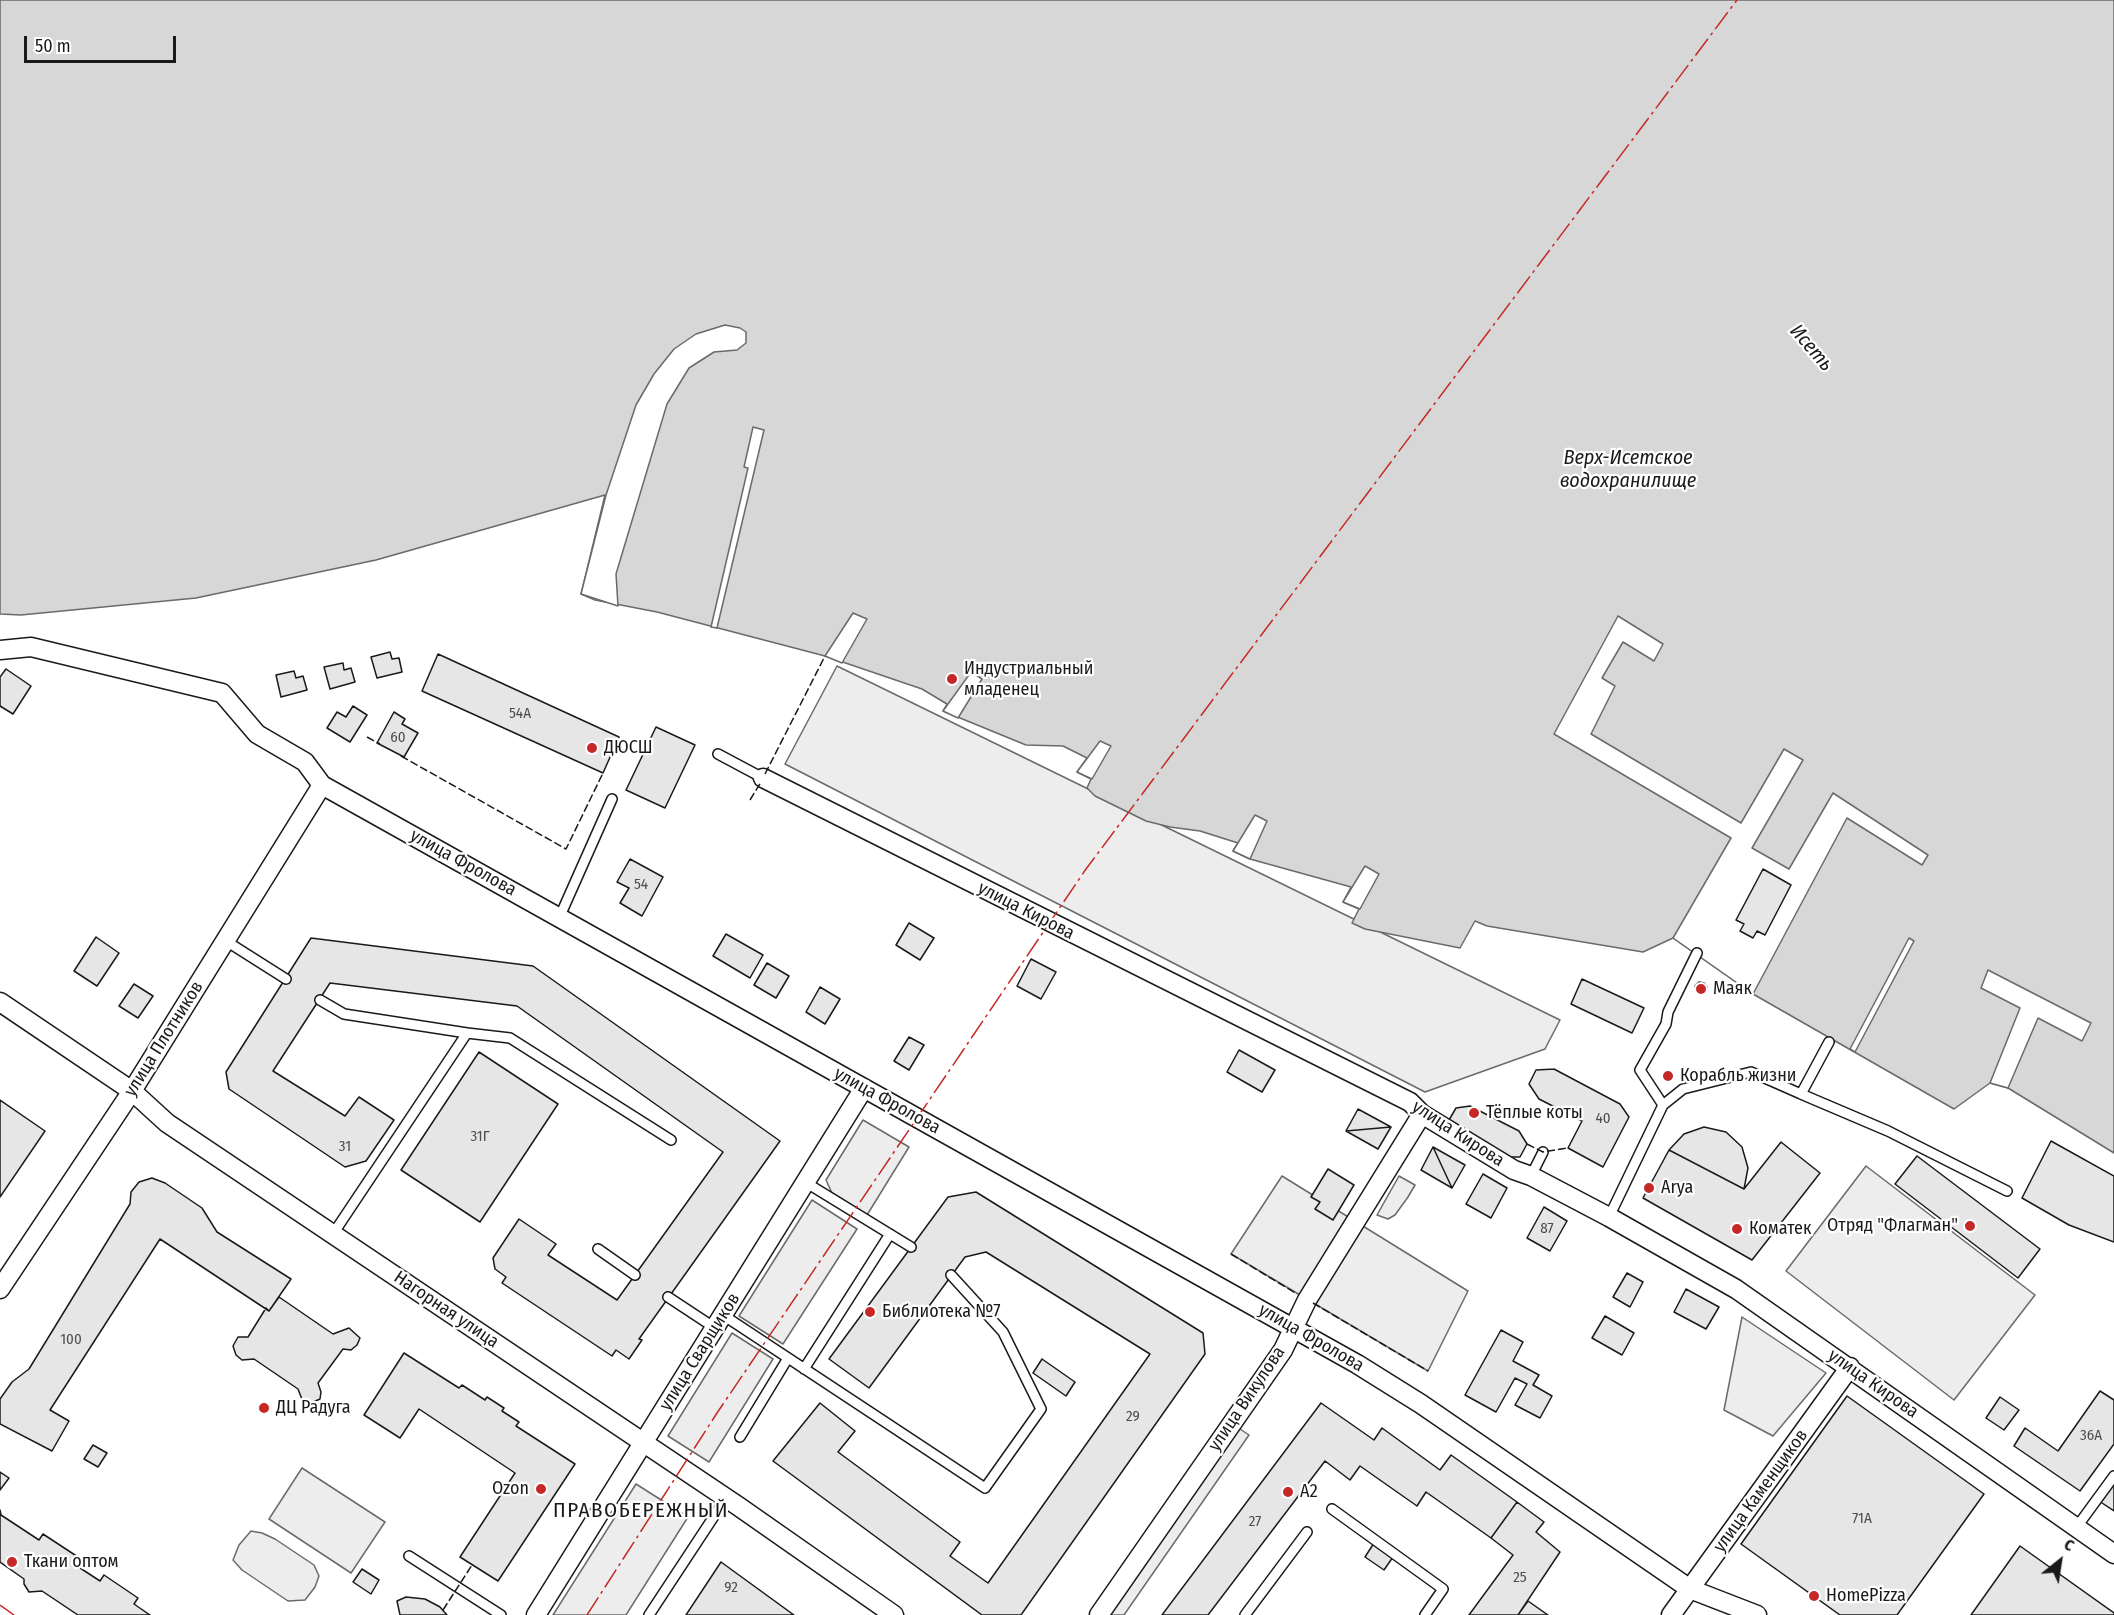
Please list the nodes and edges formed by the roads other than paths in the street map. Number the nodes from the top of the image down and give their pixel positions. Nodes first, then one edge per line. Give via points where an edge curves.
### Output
1 (0, 650) edge
2 (718, 754) dead end
3 (763, 777) joint
4 (322, 785) junction
5 (612, 799) dead end
6 (560, 916) junction
7 (226, 941) junction
8 (1696, 953) dead end
9 (286, 979) dead end
10 (320, 1000) dead end
11 (0, 1002) edge
12 (467, 1034) junction
13 (1829, 1042) dead end
14 (864, 1088) junction
15 (132, 1091) junction
16 (1801, 1094) junction
17 (1663, 1105) junction
18 (1422, 1114) junction
19 (671, 1140) dead end
20 (1543, 1152) dead end
21 (1532, 1176) junction
22 (805, 1182) junction
23 (2007, 1191) dead end
24 (1609, 1217) junction
25 (333, 1234) junction
26 (890, 1234) junction
27 (911, 1246) dead end
28 (598, 1250) dead end
29 (635, 1275) dead end
30 (951, 1275) dead end
31 (0, 1289) edge
32 (668, 1297) dead end
33 (719, 1322) junction
34 (1292, 1327) junction
35 (788, 1358) junction
36 (1850, 1367) junction
37 (804, 1369) junction
38 (740, 1437) dead end
39 (643, 1443) junction
40 (2114, 1476) edge
41 (726, 1498) junction
42 (1332, 1509) dead end
43 (2076, 1528) junction
44 (1307, 1532) dead end
45 (2114, 1554) edge
46 (409, 1556) dead end
47 (1690, 1589) junction
48 (501, 1615) edge
49 (536, 1615) edge
50 (649, 1615) edge
51 (894, 1615) edge
52 (1099, 1615) edge
53 (1245, 1615) edge
54 (1425, 1615) edge
55 (1671, 1615) edge
56 (1757, 1615) edge

1 - 4 street, улица Фролова via 31,647 222,693 257,734 305,762
2 - 3 lane
3 - 18 street, улица Кирова via 1410,1102
4 - 6 street, улица Фролова
4 - 7 street, улица Плотников
5 - 6 lane
6 - 14 street, улица Фролова
7 - 9 lane
7 - 15 street, улица Плотников
8 - 17 lane via 1666,1024 1640,1070
10 - 12 lane via 344,1014
11 - 15 street, Нагорная улица
12 - 19 lane via 510,1038
12 - 25 lane
13 - 16 lane
14 - 22 street, улица Сварщиков
14 - 34 street, улица Фролова
15 - 25 street, Нагорная улица via 167,1124
15 - 31 street, улица Плотников
16 - 17 lane via 1751,1072 1683,1089
16 - 23 lane via 1888,1131
17 - 24 lane
18 - 21 street, улица Кирова via 1514,1170
18 - 34 street, улица Викулова
20 - 21 lane
21 - 24 street, улица Кирова
22 - 26 lane
22 - 33 street, улица Сварщиков
24 - 36 street, улица Кирова via 1736,1289
25 - 39 street, Нагорная улица
26 - 27 lane
26 - 37 lane
28 - 29 lane
30 - 37 lane via 1003,1332 1041,1409 985,1488
32 - 33 lane
33 - 35 lane
33 - 39 street, улица Сварщиков
34 - 47 street, улица Фролова via 1421,1404
34 - 52 street, улица Викулова via 1283,1350
35 - 37 lane
35 - 38 lane
36 - 43 street, улица Кирова
36 - 47 street, улица Каменщиков
39 - 41 street, Нагорная улица
39 - 49 street, улица Сварщиков
40 - 43 lane
41 - 50 lane
41 - 51 street, Нагорная улица
42 - 54 lane via 1443,1589
43 - 45 street, улица Кирова
44 - 53 lane
46 - 48 lane
47 - 55 street, улица Каменщиков
47 - 56 street, улица Фролова

